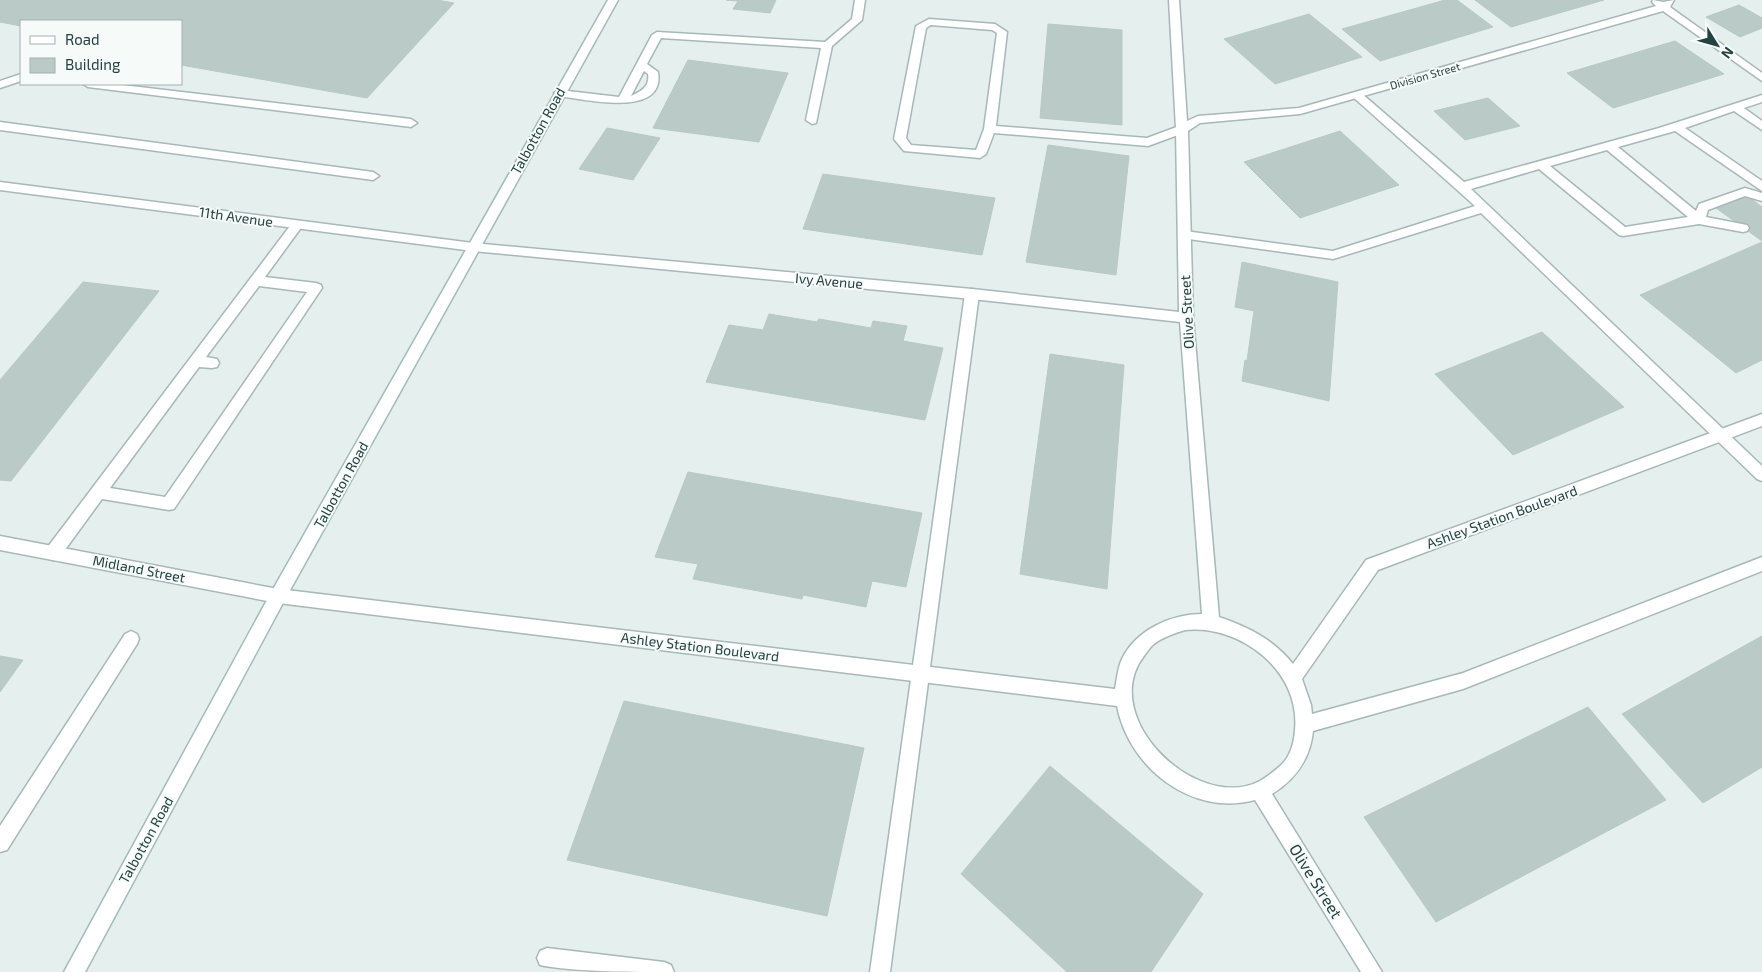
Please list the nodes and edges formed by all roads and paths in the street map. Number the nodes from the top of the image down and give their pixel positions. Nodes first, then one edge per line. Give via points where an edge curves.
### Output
1 (613, 0) edge
2 (860, 0) edge
3 (1174, 0) edge
4 (1653, 0) edge
5 (1667, 4) edge
6 (827, 45) junction
7 (641, 66) junction
8 (20, 77) edge
9 (1762, 78) edge
10 (0, 85) edge
11 (96, 85) edge
12 (559, 93) junction
13 (1357, 95) junction
14 (1762, 98) edge
15 (623, 101) junction
16 (1734, 107) junction
17 (812, 120) dead end
18 (411, 123) dead end
19 (0, 126) edge
20 (1676, 126) junction
21 (1762, 126) edge
22 (990, 129) junction
23 (1182, 129) junction
24 (1609, 146) junction
25 (1541, 165) junction
26 (373, 176) dead end
27 (0, 186) edge
28 (1462, 187) junction
29 (1762, 187) edge
30 (1762, 197) edge
31 (1483, 208) junction
32 (1699, 220) junction
33 (297, 226) junction
34 (1743, 228) dead end
35 (1184, 235) junction
36 (473, 247) junction
37 (255, 281) junction
38 (972, 294) junction
39 (1186, 318) junction
40 (271, 330) dead end
41 (286, 332) junction
42 (196, 361) junction
43 (212, 364) dead end
44 (245, 368) dead end
45 (260, 370) junction
46 (1762, 420) edge
47 (1722, 436) junction
48 (1762, 475) edge
49 (98, 492) junction
50 (0, 543) edge
51 (53, 553) junction
52 (1762, 564) edge
53 (278, 596) junction
54 (1211, 622) junction
55 (131, 639) dead end
56 (922, 673) junction
57 (1293, 678) junction
58 (1123, 698) junction
59 (1306, 724) junction
60 (1260, 791) junction
61 (0, 843) edge
62 (547, 958) dead end
63 (74, 972) edge
64 (664, 972) edge
65 (880, 972) edge
66 (1372, 972) edge

1 - 12 street, Talbotton Road
2 - 6 street via 857,20
3 - 23 street, Olive Street
4 - 5 street
5 - 9 street
5 - 13 street, Division Street
6 - 7 street via 657,35
6 - 17 street
7 - 15 street
7 - 15 street via 653,72 653,83 638,98
8 - 10 street
11 - 18 street
12 - 15 street
12 - 36 street, Talbotton Road
13 - 23 street, Division Street via 1300,111 1198,120
13 - 28 street
14 - 16 street
16 - 20 street
16 - 21 street
19 - 26 street
20 - 24 street
20 - 29 street
22 - 22 street via 1002,32 985,26 929,22 922,26 900,140 908,148 980,154
22 - 23 street, Division Street via 1148,142
23 - 35 street, Olive Street
24 - 25 street
24 - 32 street
25 - 28 street
25 - 32 street via 1623,232
27 - 33 street, 11th Avenue
28 - 31 street
30 - 32 street via 1745,192 1703,207
31 - 35 street via 1332,255
31 - 47 street
32 - 34 street
33 - 36 street, 11th Avenue
33 - 37 street
35 - 39 street, Olive Street
36 - 38 street, Ivy Avenue
36 - 53 street, Talbotton Road
37 - 41 street via 316,288
37 - 42 street via 230,325
38 - 39 street, Ivy Avenue
38 - 56 street
39 - 54 street, Olive Street
40 - 41 street
41 - 45 street
42 - 43 street
42 - 49 street
44 - 45 street
45 - 49 street via 169,504
46 - 47 street, Ashley Station Boulevard
47 - 48 street
47 - 57 street, Ashley Station Boulevard via 1372,565
49 - 51 street
50 - 51 street, Midland Street
51 - 53 street, Midland Street
52 - 59 street via 1463,681
53 - 56 street, Ashley Station Boulevard
53 - 63 street, Talbotton Road
54 - 57 street via 1236,629 1258,641 1278,658
54 - 58 street via 1183,623 1158,632 1138,648 1126,671
55 - 61 street
56 - 58 street, Ashley Station Boulevard
56 - 65 street
57 - 59 street
58 - 60 street via 1129,726 1145,753 1169,776 1199,790 1230,796
59 - 60 street via 1301,753 1285,776
60 - 66 street, Olive Street
62 - 64 street

